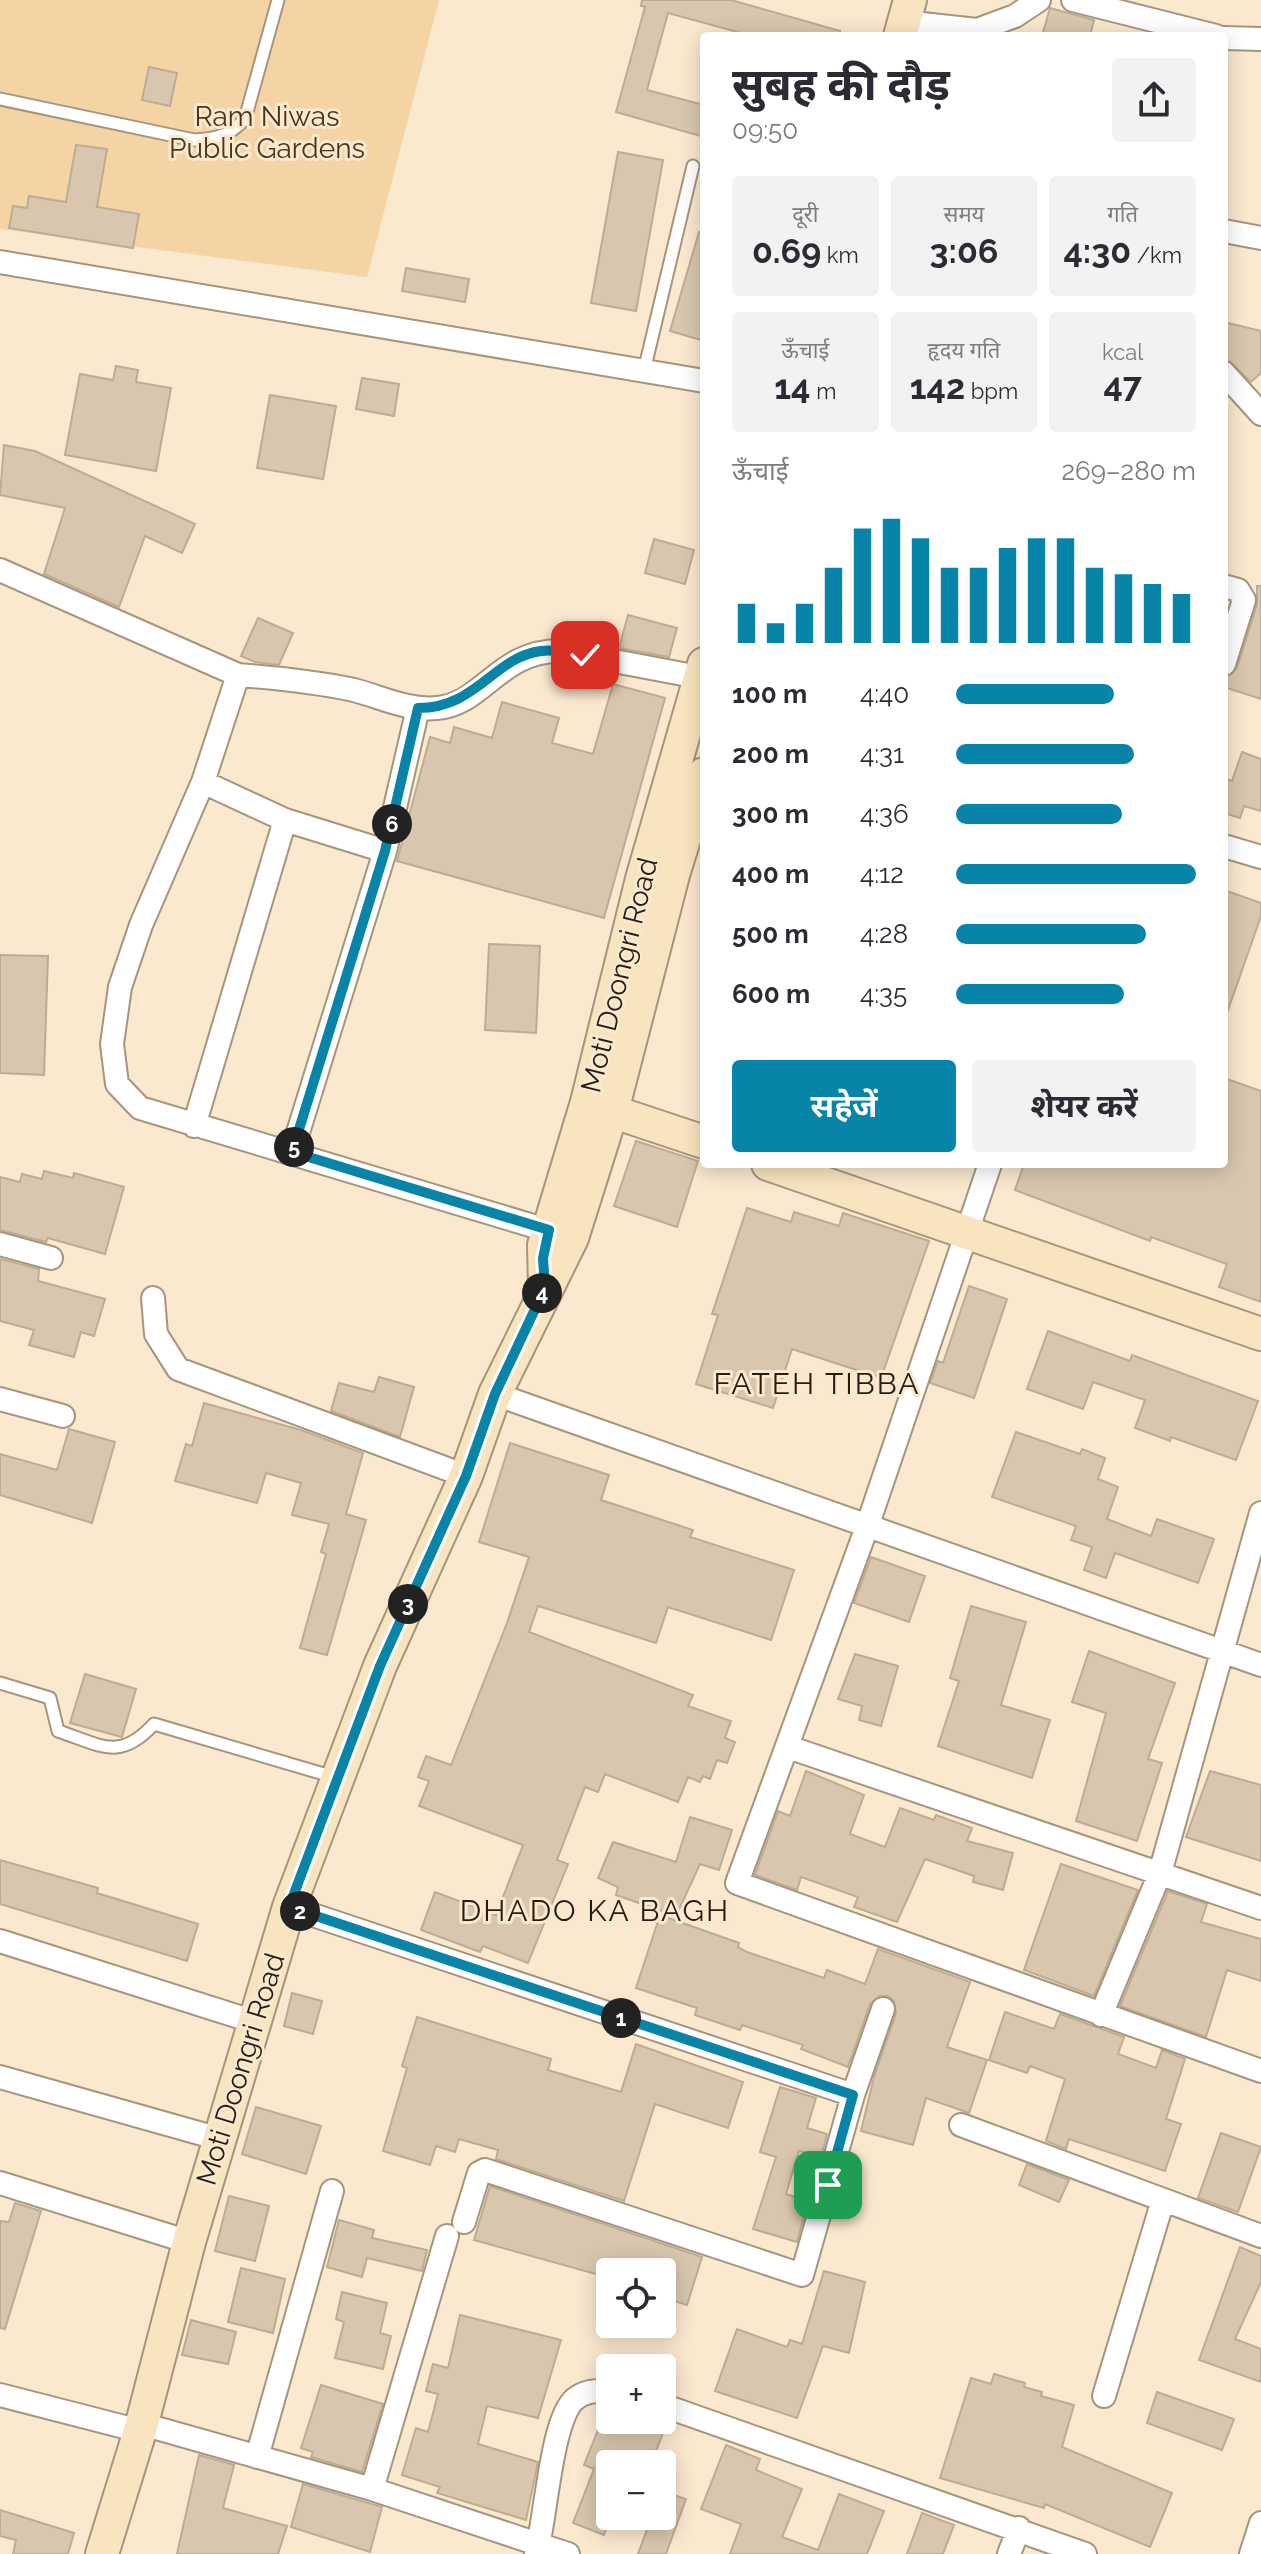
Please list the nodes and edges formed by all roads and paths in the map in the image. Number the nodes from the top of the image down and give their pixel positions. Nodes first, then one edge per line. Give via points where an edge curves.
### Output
1 (278, 0) edge
2 (1039, 0) edge
3 (1073, 0) edge
4 (905, 19) edge
5 (1200, 32) edge
6 (1228, 38) edge
7 (1261, 39) edge
8 (0, 99) edge
9 (693, 166) dead end
10 (1228, 232) edge
11 (1261, 238) edge
12 (0, 262) edge
13 (644, 371) junction
14 (1228, 377) edge
15 (700, 380) edge
16 (1261, 414) edge
17 (0, 570) edge
18 (1228, 587) edge
19 (1228, 651) edge
20 (700, 673) edge
21 (238, 675) junction
22 (700, 687) edge
23 (418, 708) junction
24 (203, 782) junction
25 (700, 782) edge
26 (285, 820) junction
27 (1228, 847) edge
28 (385, 851) junction
29 (665, 852) junction
30 (1261, 857) edge
31 (600, 1107) junction
32 (194, 1126) junction
33 (700, 1141) edge
34 (292, 1152) junction
35 (780, 1168) edge
36 (989, 1168) edge
37 (967, 1231) junction
38 (561, 1234) junction
39 (0, 1244) edge
40 (51, 1258) dead end
41 (153, 1298) dead end
42 (1261, 1334) edge
43 (495, 1394) junction
44 (0, 1399) edge
45 (63, 1416) dead end
46 (466, 1476) junction
47 (1261, 1513) edge
48 (868, 1524) junction
49 (1222, 1651) junction
50 (1261, 1665) edge
51 (0, 1683) edge
52 (788, 1747) junction
53 (338, 1778) junction
54 (1160, 1873) junction
55 (289, 1907) junction
56 (1261, 1908) edge
57 (0, 1941) edge
58 (883, 2009) dead end
59 (1101, 2015) junction
60 (255, 2022) junction
61 (1261, 2071) edge
62 (0, 2077) edge
63 (853, 2095) junction
64 (961, 2125) dead end
65 (220, 2139) junction
66 (0, 2183) edge
67 (332, 2191) dead end
68 (1163, 2200) junction
69 (1261, 2236) edge
70 (189, 2242) junction
71 (596, 2391) edge
72 (0, 2395) edge
73 (1104, 2396) dead end
74 (676, 2410) edge
75 (141, 2428) junction
76 (257, 2457) junction
77 (372, 2489) junction
78 (1261, 2523) edge
79 (1019, 2528) junction
80 (537, 2549) edge
81 (102, 2554) edge
82 (568, 2554) edge
83 (1009, 2554) edge
84 (1085, 2554) edge
85 (1251, 2554) edge

1 - 8 lane via 245,119 232,133 216,139 194,140
2 - 4 street via 977,30
3 - 5 street
6 - 7 street
9 - 13 lane
10 - 11 street
12 - 13 street
13 - 15 street
14 - 16 street
17 - 21 street
18 - 19 street via 1238,590 1244,600
20 - 23 street via 541,651 522,656 464,698 441,708
21 - 23 street via 327,685
21 - 24 street
22 - 29 street, Moti Doongri Road
23 - 28 street
24 - 26 street
24 - 32 street via 141,925 120,987 112,1044 117,1084 140,1108
25 - 29 street, Moti Doongri Road
26 - 28 street
26 - 32 street
27 - 30 street
28 - 34 street
29 - 31 street, Moti Doongri Road
31 - 33 street
31 - 38 street, Moti Doongri Road
32 - 34 street
34 - 38 street
35 - 37 street
36 - 37 street
37 - 42 street
37 - 48 street
38 - 43 street, Moti Doongri Road via 543,1258 545,1288
39 - 40 street
41 - 46 street via 156,1334 178,1369
43 - 46 street, Moti Doongri Road
43 - 48 street
44 - 45 street
46 - 53 street, Moti Doongri Road via 380,1666
47 - 49 street
48 - 49 street
48 - 52 street
49 - 50 street
49 - 54 street
51 - 53 lane via 50,1698 58,1731 109,1748 130,1746 154,1724
52 - 54 street
52 - 59 street via 737,1883
53 - 55 street, Moti Doongri Road
54 - 56 street
54 - 59 street
55 - 60 street, Moti Doongri Road
55 - 63 street
57 - 60 street
58 - 63 street
59 - 61 street
60 - 65 street, Moti Doongri Road
62 - 65 street
63 - 77 street via 802,2275 485,2170 479,2173
64 - 68 street
65 - 70 street, Moti Doongri Road
66 - 70 street
67 - 76 street
68 - 69 street
68 - 73 street
70 - 75 street, Moti Doongri Road
71 - 80 street via 573,2400 561,2421
72 - 75 street
74 - 79 street
75 - 76 street
75 - 81 street, Moti Doongri Road
76 - 77 street
77 - 80 street
78 - 85 street
79 - 83 street
79 - 84 street
80 - 82 street

